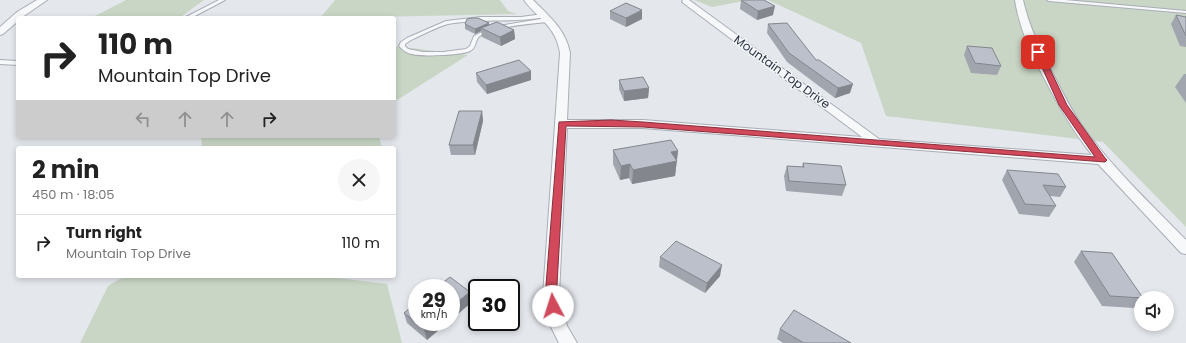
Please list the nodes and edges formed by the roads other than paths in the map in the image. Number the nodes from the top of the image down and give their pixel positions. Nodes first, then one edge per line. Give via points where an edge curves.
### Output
1 (43, 0) edge
2 (224, 0) edge
3 (528, 0) edge
4 (1020, 0) edge
5 (1050, 0) edge
6 (686, 2) dead end
7 (1186, 12) edge
8 (18, 16) edge
9 (192, 16) edge
10 (16, 18) edge
11 (545, 18) junction
12 (0, 32) edge
13 (0, 62) edge
14 (16, 63) edge
15 (562, 124) junction
16 (877, 143) junction
17 (1102, 160) junction
18 (1186, 248) edge
19 (568, 343) edge

1 - 8 street
2 - 9 lane
3 - 11 street
4 - 17 street via 1026,25 1063,105
5 - 7 lane
6 - 16 street, Mountain Top Drive
10 - 12 street
11 - 11 lane via 482,34 475,38 472,48 468,50 426,54 408,52 402,46 409,39 446,23 481,18
11 - 15 street via 560,34 566,57
13 - 14 lane
15 - 16 street via 643,124
15 - 19 street via 552,295 559,327
16 - 17 street
17 - 18 street

